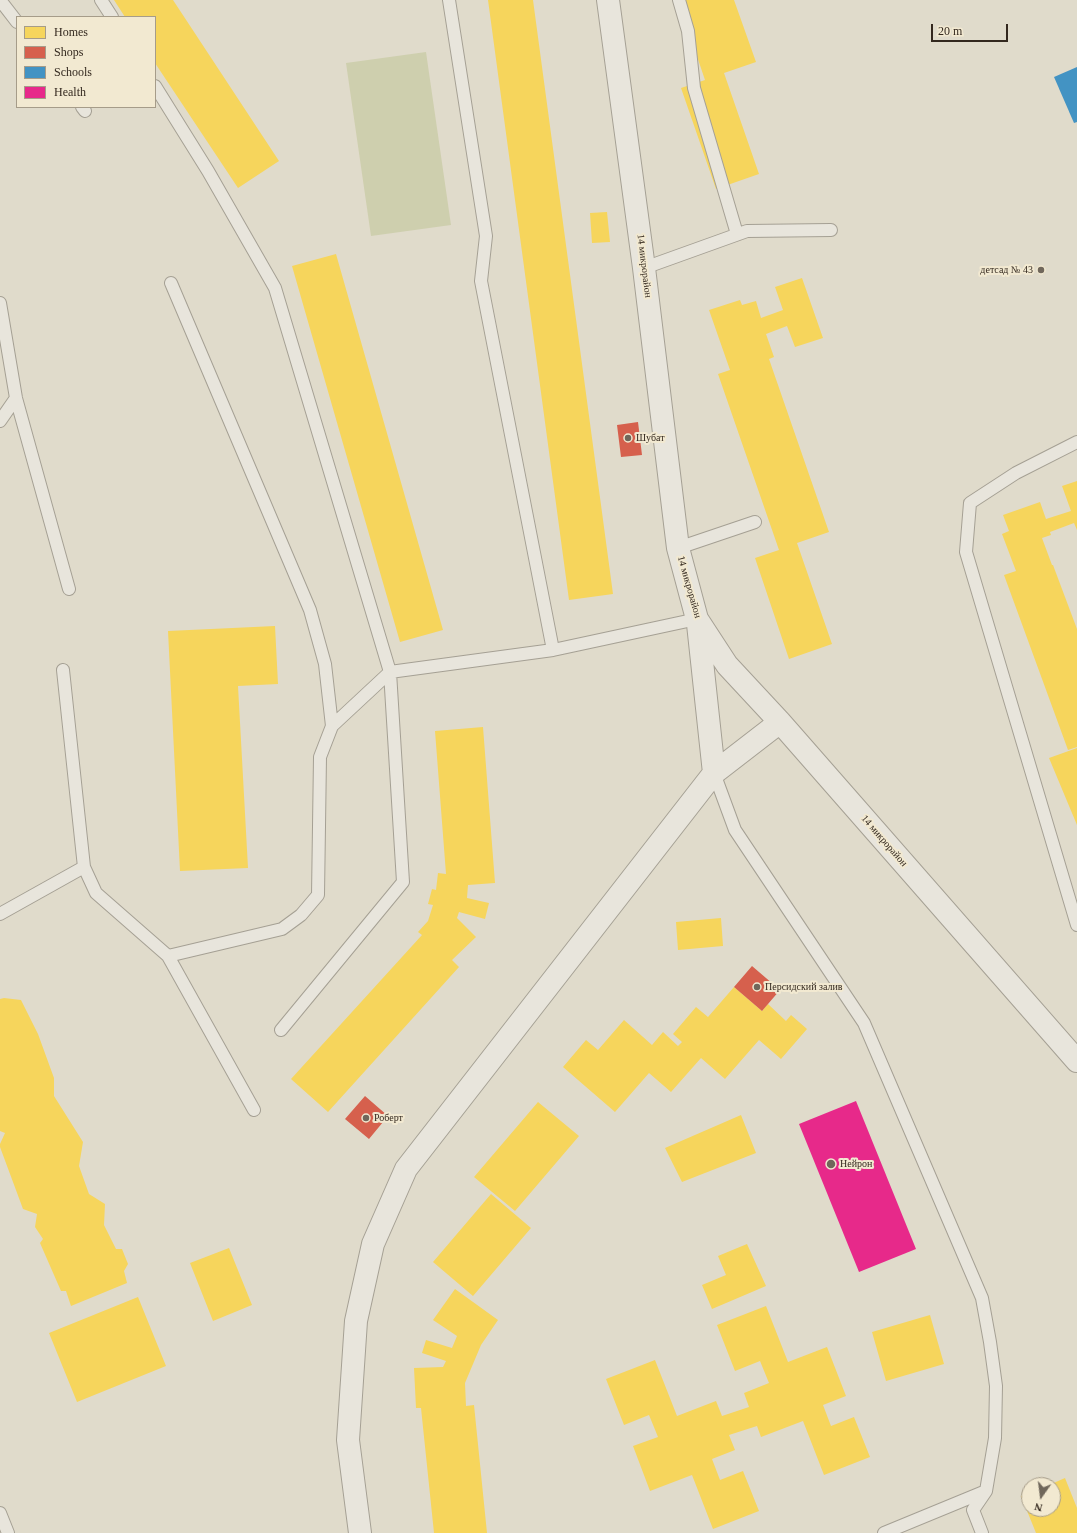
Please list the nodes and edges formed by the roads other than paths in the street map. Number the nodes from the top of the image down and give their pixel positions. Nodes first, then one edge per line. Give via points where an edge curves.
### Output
1 (0, 0) edge
2 (101, 0) edge
3 (449, 0) edge
4 (608, 0) edge
5 (679, 0) edge
6 (111, 16) edge
7 (16, 21) edge
8 (156, 88) edge
9 (831, 230) dead end
10 (737, 234) junction
11 (644, 268) junction
12 (171, 283) dead end
13 (0, 303) edge
14 (16, 398) junction
15 (0, 421) edge
16 (1077, 442) edge
17 (755, 522) dead end
18 (678, 548) junction
19 (69, 589) dead end
20 (697, 619) junction
21 (553, 650) junction
22 (63, 670) dead end
23 (390, 672) junction
24 (780, 722) junction
25 (332, 726) junction
26 (714, 773) junction
27 (84, 868) junction
28 (0, 914) edge
29 (1077, 925) edge
30 (168, 956) junction
31 (281, 1030) dead end
32 (1077, 1061) edge
33 (254, 1110) dead end
34 (986, 1491) junction
35 (0, 1513) edge
36 (8, 1533) edge
37 (360, 1533) edge
38 (884, 1533) edge
39 (982, 1533) edge

1 - 7 lane
2 - 6 lane
3 - 21 lane via 486,236 481,281
4 - 11 street, 14 микрорайон
5 - 10 lane via 688,31 694,88
8 - 23 lane via 208,171 275,288
9 - 10 lane via 747,231
10 - 11 lane
11 - 18 street, 14 микрорайон
12 - 25 lane via 310,610 325,664
13 - 14 lane
14 - 15 lane
14 - 19 lane
16 - 29 lane via 1016,473 970,503 966,552
17 - 18 lane
18 - 20 street, 14 микрорайон
20 - 21 lane
20 - 24 street, 14 микрорайон via 727,665
20 - 26 street
21 - 23 lane
22 - 27 lane
23 - 25 lane
23 - 31 lane via 403,882
24 - 26 street
24 - 32 street, 14 микрорайон
25 - 30 lane via 320,757 318,895 301,915 282,929
26 - 34 lane via 735,830 864,1023 982,1298 996,1386 995,1438
26 - 37 street via 406,1169 373,1244 356,1321 348,1440
27 - 28 lane
27 - 30 lane via 96,893
30 - 33 lane
34 - 38 lane
34 - 39 lane via 973,1510
35 - 36 lane

